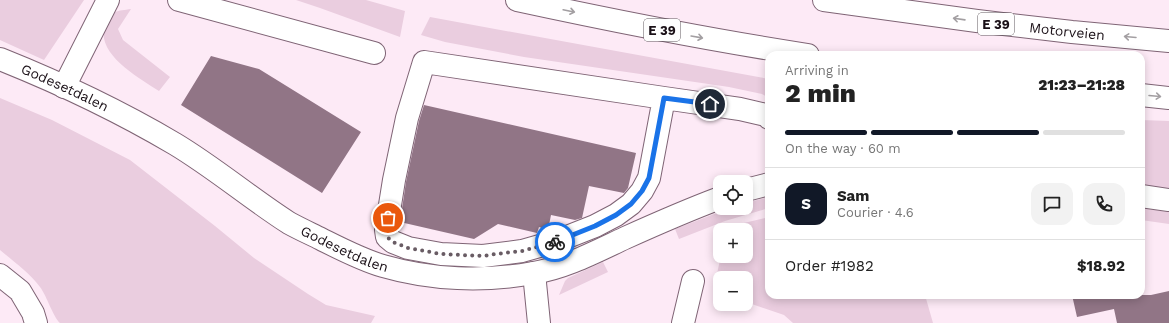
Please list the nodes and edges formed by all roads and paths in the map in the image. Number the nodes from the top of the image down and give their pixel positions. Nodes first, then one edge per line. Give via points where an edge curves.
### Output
1 (108, 0) edge
2 (179, 0) edge
3 (517, 0) edge
4 (824, 0) edge
5 (1169, 41) edge
6 (780, 51) edge
7 (374, 53) dead end
8 (0, 59) edge
9 (64, 87) junction
10 (1145, 95) edge
11 (664, 98) junction
12 (1169, 98) edge
13 (765, 115) edge
14 (765, 185) edge
15 (753, 188) edge
16 (1145, 197) edge
17 (1169, 200) edge
18 (713, 201) edge
19 (534, 273) junction
20 (0, 276) edge
21 (693, 281) dead end
22 (36, 323) edge
23 (539, 323) edge
24 (683, 323) edge

1 - 9 main road
2 - 7 main road
3 -> 6 main road, E 39
5 -> 4 main road, Motorveien / E 39 via 977,22
8 - 9 main road, Godesetdalen
9 - 19 main road, Godesetdalen via 174,144 219,172 290,223 360,258 410,273 439,277 508,277
10 -> 12 main road
11 - 11 main road via 424,62 407,118 393,187 387,237 408,248 441,254 483,256 522,251 595,226 631,204 642,191 649,178
11 - 13 main road
14 - 15 main road
16 - 17 main road
18 - 19 main road, Godesetdalen via 572,262
19 - 23 main road
20 - 22 main road via 20,291
21 - 24 main road

